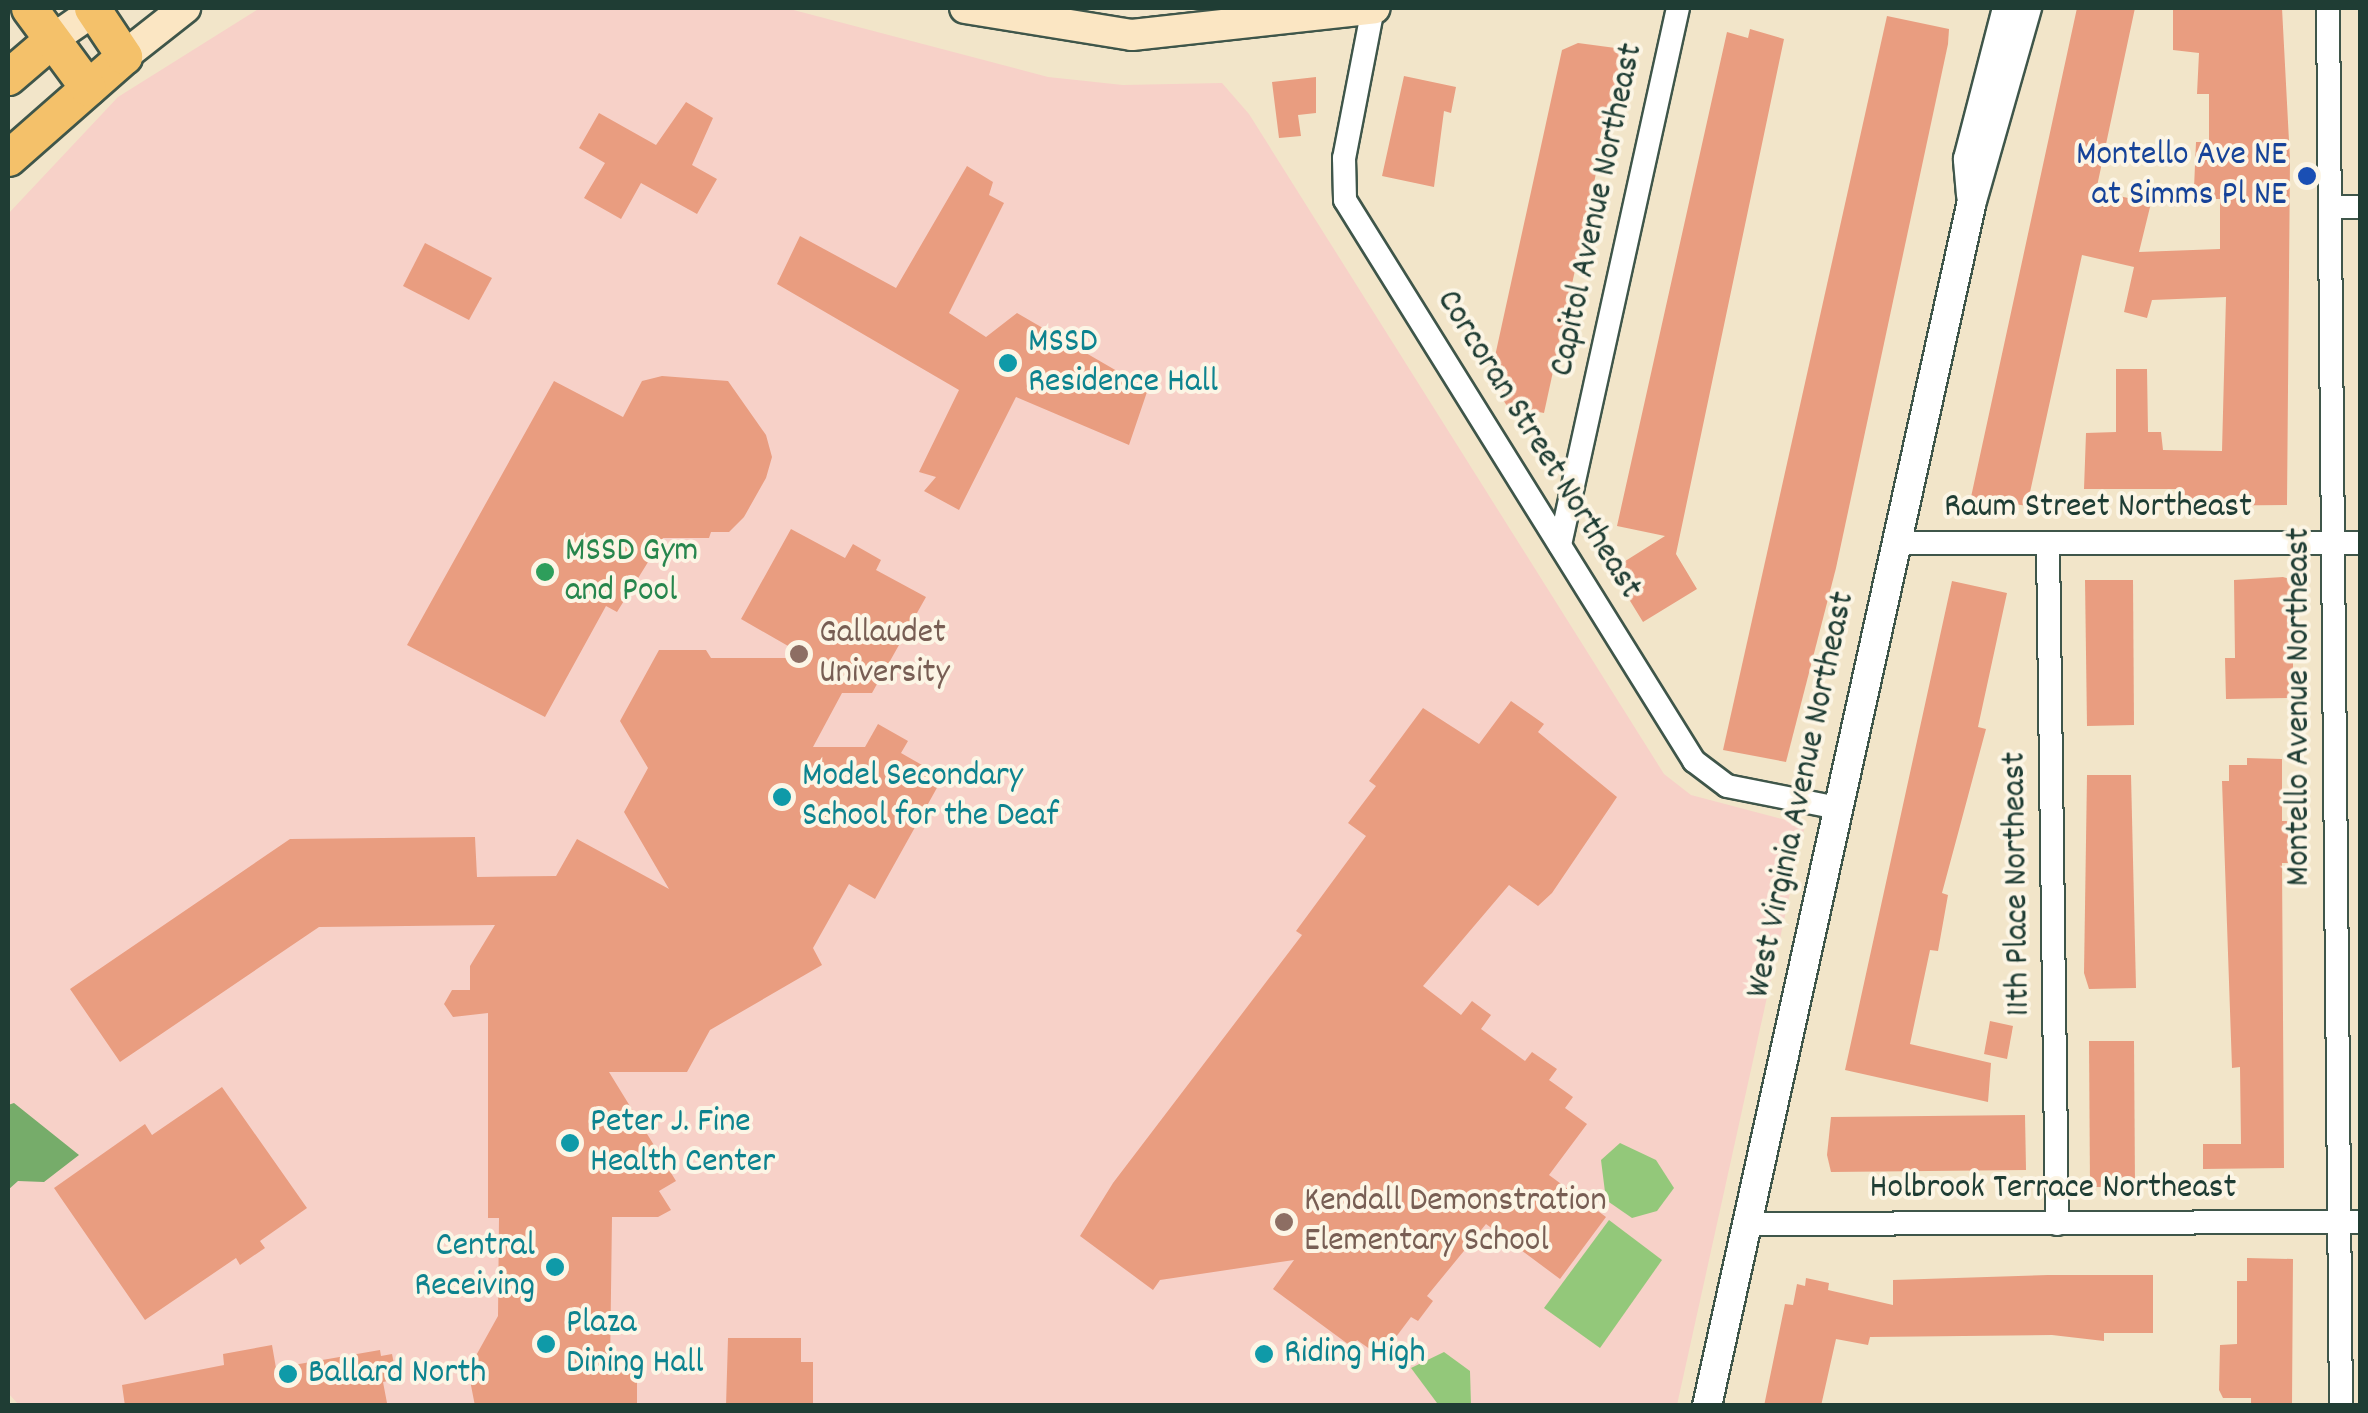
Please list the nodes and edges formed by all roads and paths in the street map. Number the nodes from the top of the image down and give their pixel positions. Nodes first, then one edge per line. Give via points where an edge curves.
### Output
1 (29, 8) edge
2 (94, 8) edge
3 (185, 8) edge
4 (965, 8) edge
5 (1374, 8) edge
6 (1678, 8) edge
7 (2006, 8) edge
8 (2027, 8) edge
9 (2328, 8) edge
10 (50, 41) junction
11 (124, 56) junction
12 (8, 77) edge
13 (88, 88) junction
14 (8, 158) edge
15 (1972, 201) junction
16 (2332, 207) junction
17 (2360, 207) edge
18 (2360, 542) edge
19 (1896, 543) junction
20 (2335, 543) junction
21 (2048, 544) junction
22 (1560, 545) junction
23 (1838, 808) junction
24 (2349, 864) edge
25 (2350, 1222) edge
26 (1746, 1224) junction
27 (2057, 1224) junction
28 (1706, 1406) edge
29 (2340, 1406) edge

1 - 10 main road
2 - 10 main road
2 - 11 main road
3 - 11 main road
4 - 5 main road via 1132,35
5 - 22 street, Corcoran Street Northeast via 1344,158 1345,200
6 - 22 street, Capitol Avenue Northeast
7 - 15 street, West Virginia Avenue Northeast via 1968,160
8 - 15 street, West Virginia Avenue Northeast
9 - 16 street, Montello Avenue Northeast
10 - 12 main road
10 - 13 main road
11 - 13 main road
13 - 14 main road
15 - 19 street, West Virginia Avenue Northeast
16 - 17 street
16 - 20 street, Montello Avenue Northeast
18 - 20 street, Raum Street Northeast
19 - 21 street, Raum Street Northeast
19 - 23 street, West Virginia Avenue Northeast
20 - 21 street, Raum Street Northeast
20 - 24 street, Montello Avenue Northeast
21 - 27 street, 11th Place Northeast
22 - 23 street, Corcoran Street Northeast via 1701,769 1726,786
23 - 26 street, West Virginia Avenue Northeast
24 - 25 street, Montello Avenue Northeast
25 - 27 street, Holbrook Terrace Northeast
25 - 29 street, Montello Avenue Northeast
26 - 27 street, Holbrook Terrace Northeast
26 - 28 street, West Virginia Avenue Northeast

